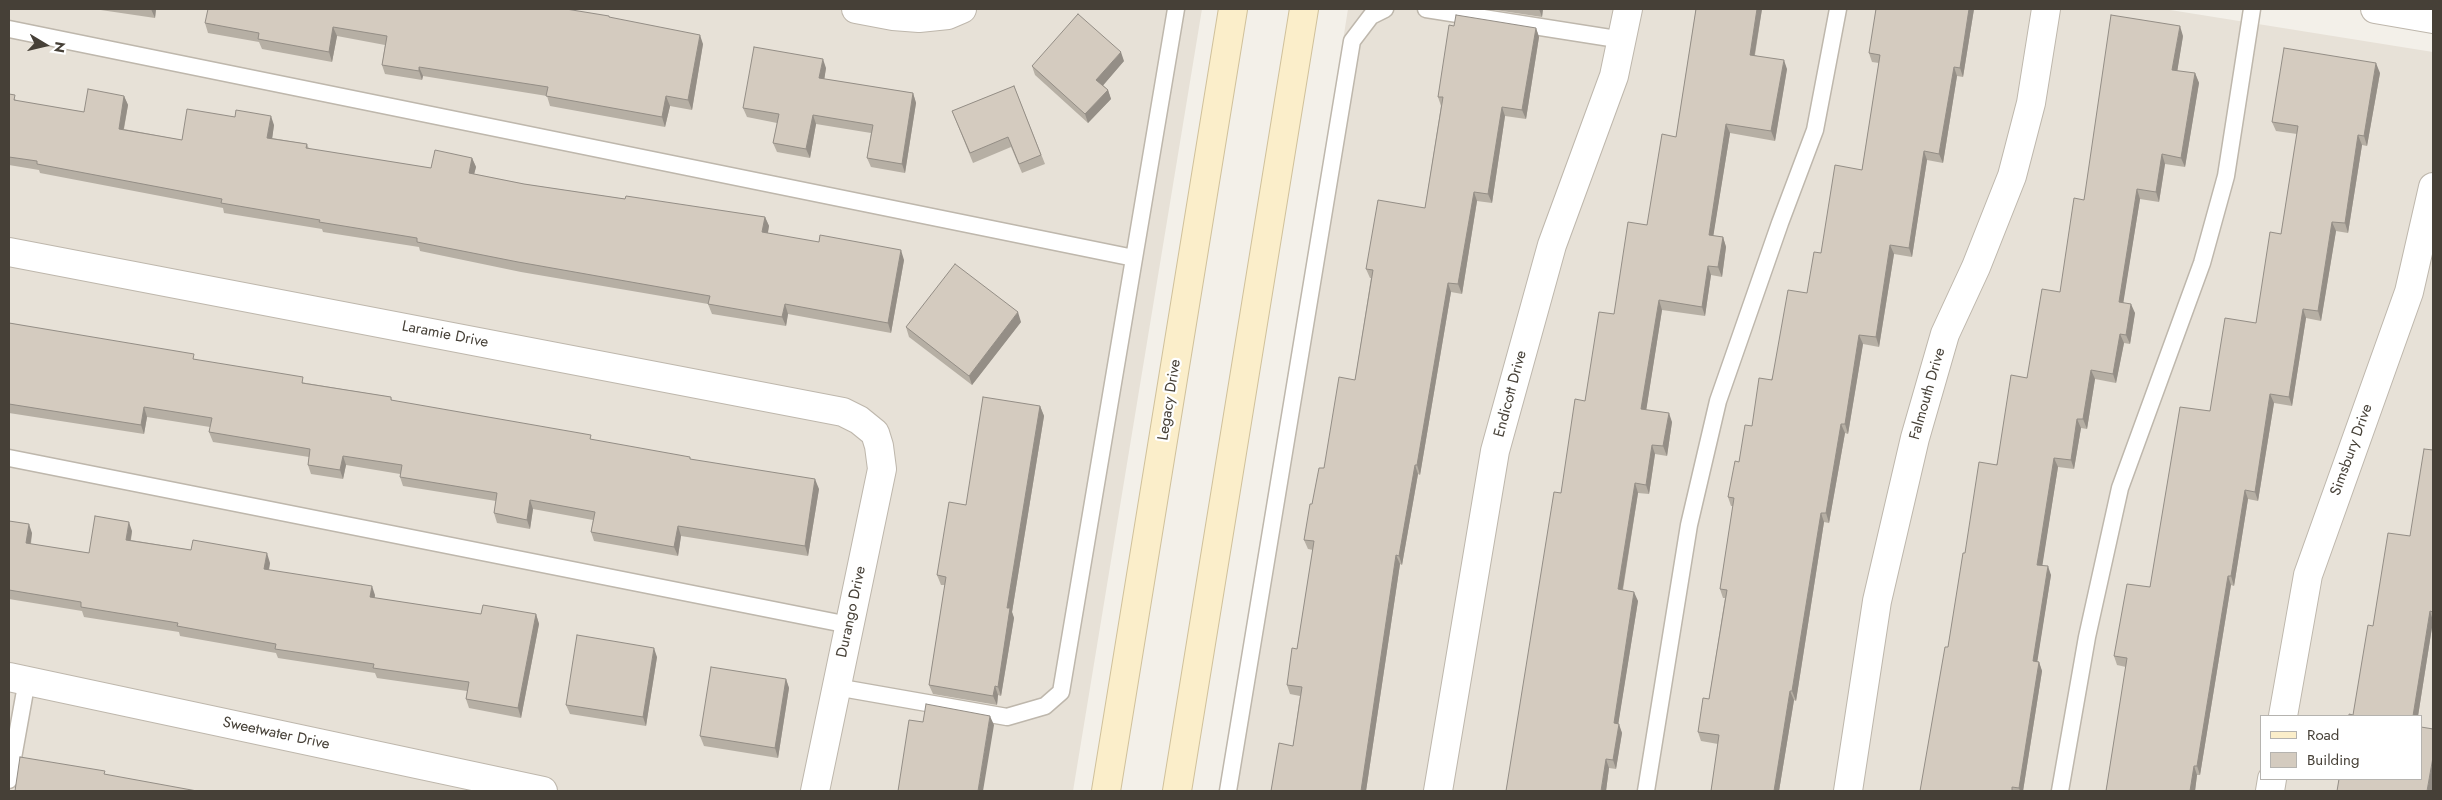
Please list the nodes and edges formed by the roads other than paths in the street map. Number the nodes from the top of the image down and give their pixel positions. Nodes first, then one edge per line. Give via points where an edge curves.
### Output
1 (856, 9) edge
2 (1176, 9) edge
3 (1234, 9) edge
4 (1304, 9) edge
5 (1385, 9) edge
6 (1426, 9) edge
7 (1628, 9) edge
8 (1838, 9) edge
9 (2046, 9) edge
10 (2252, 9) edge
11 (2374, 9) edge
12 (955, 12) edge
13 (2433, 19) edge
14 (9, 29) edge
15 (1623, 40) junction
16 (2433, 187) edge
17 (9, 252) edge
18 (1134, 258) junction
19 (875, 433) joint
20 (9, 458) edge
21 (849, 625) junction
22 (18, 678) edge
23 (836, 688) junction
24 (2283, 715) edge
25 (9, 780) edge
26 (543, 791) edge
27 (815, 791) edge
28 (1106, 791) edge
29 (1177, 791) edge
30 (1228, 791) edge
31 (1438, 791) edge
32 (1646, 791) edge
33 (1848, 791) edge
34 (2060, 791) edge

1 - 12 street via 919,18
2 - 18 lane
3 - 28 main road, Legacy Drive
4 - 29 main road
5 - 30 lane via 1371,16 1352,41
6 - 15 lane
7 - 15 street, Endicott Drive
8 - 32 lane via 1815,130 1718,401 1689,525
9 - 33 street, Falmouth Drive via 2031,103 2012,176 1945,334 1915,438 1877,601
10 - 34 lane via 2226,176 2202,263 2120,488 2087,637
11 - 13 street
14 - 18 lane
15 - 31 street, Endicott Drive via 1614,76 1552,245 1495,451
16 - 24 street, Simsbury Drive via 2409,292 2308,575
17 - 19 street, Laramie Drive via 844,412
18 - 23 lane via 1061,692 1045,706 1007,717
19 - 21 street, Durango Drive via 882,469
20 - 21 lane
21 - 23 street, Durango Drive
22 - 25 lane
22 - 26 street, Sweetwater Drive
23 - 27 street, Durango Drive

